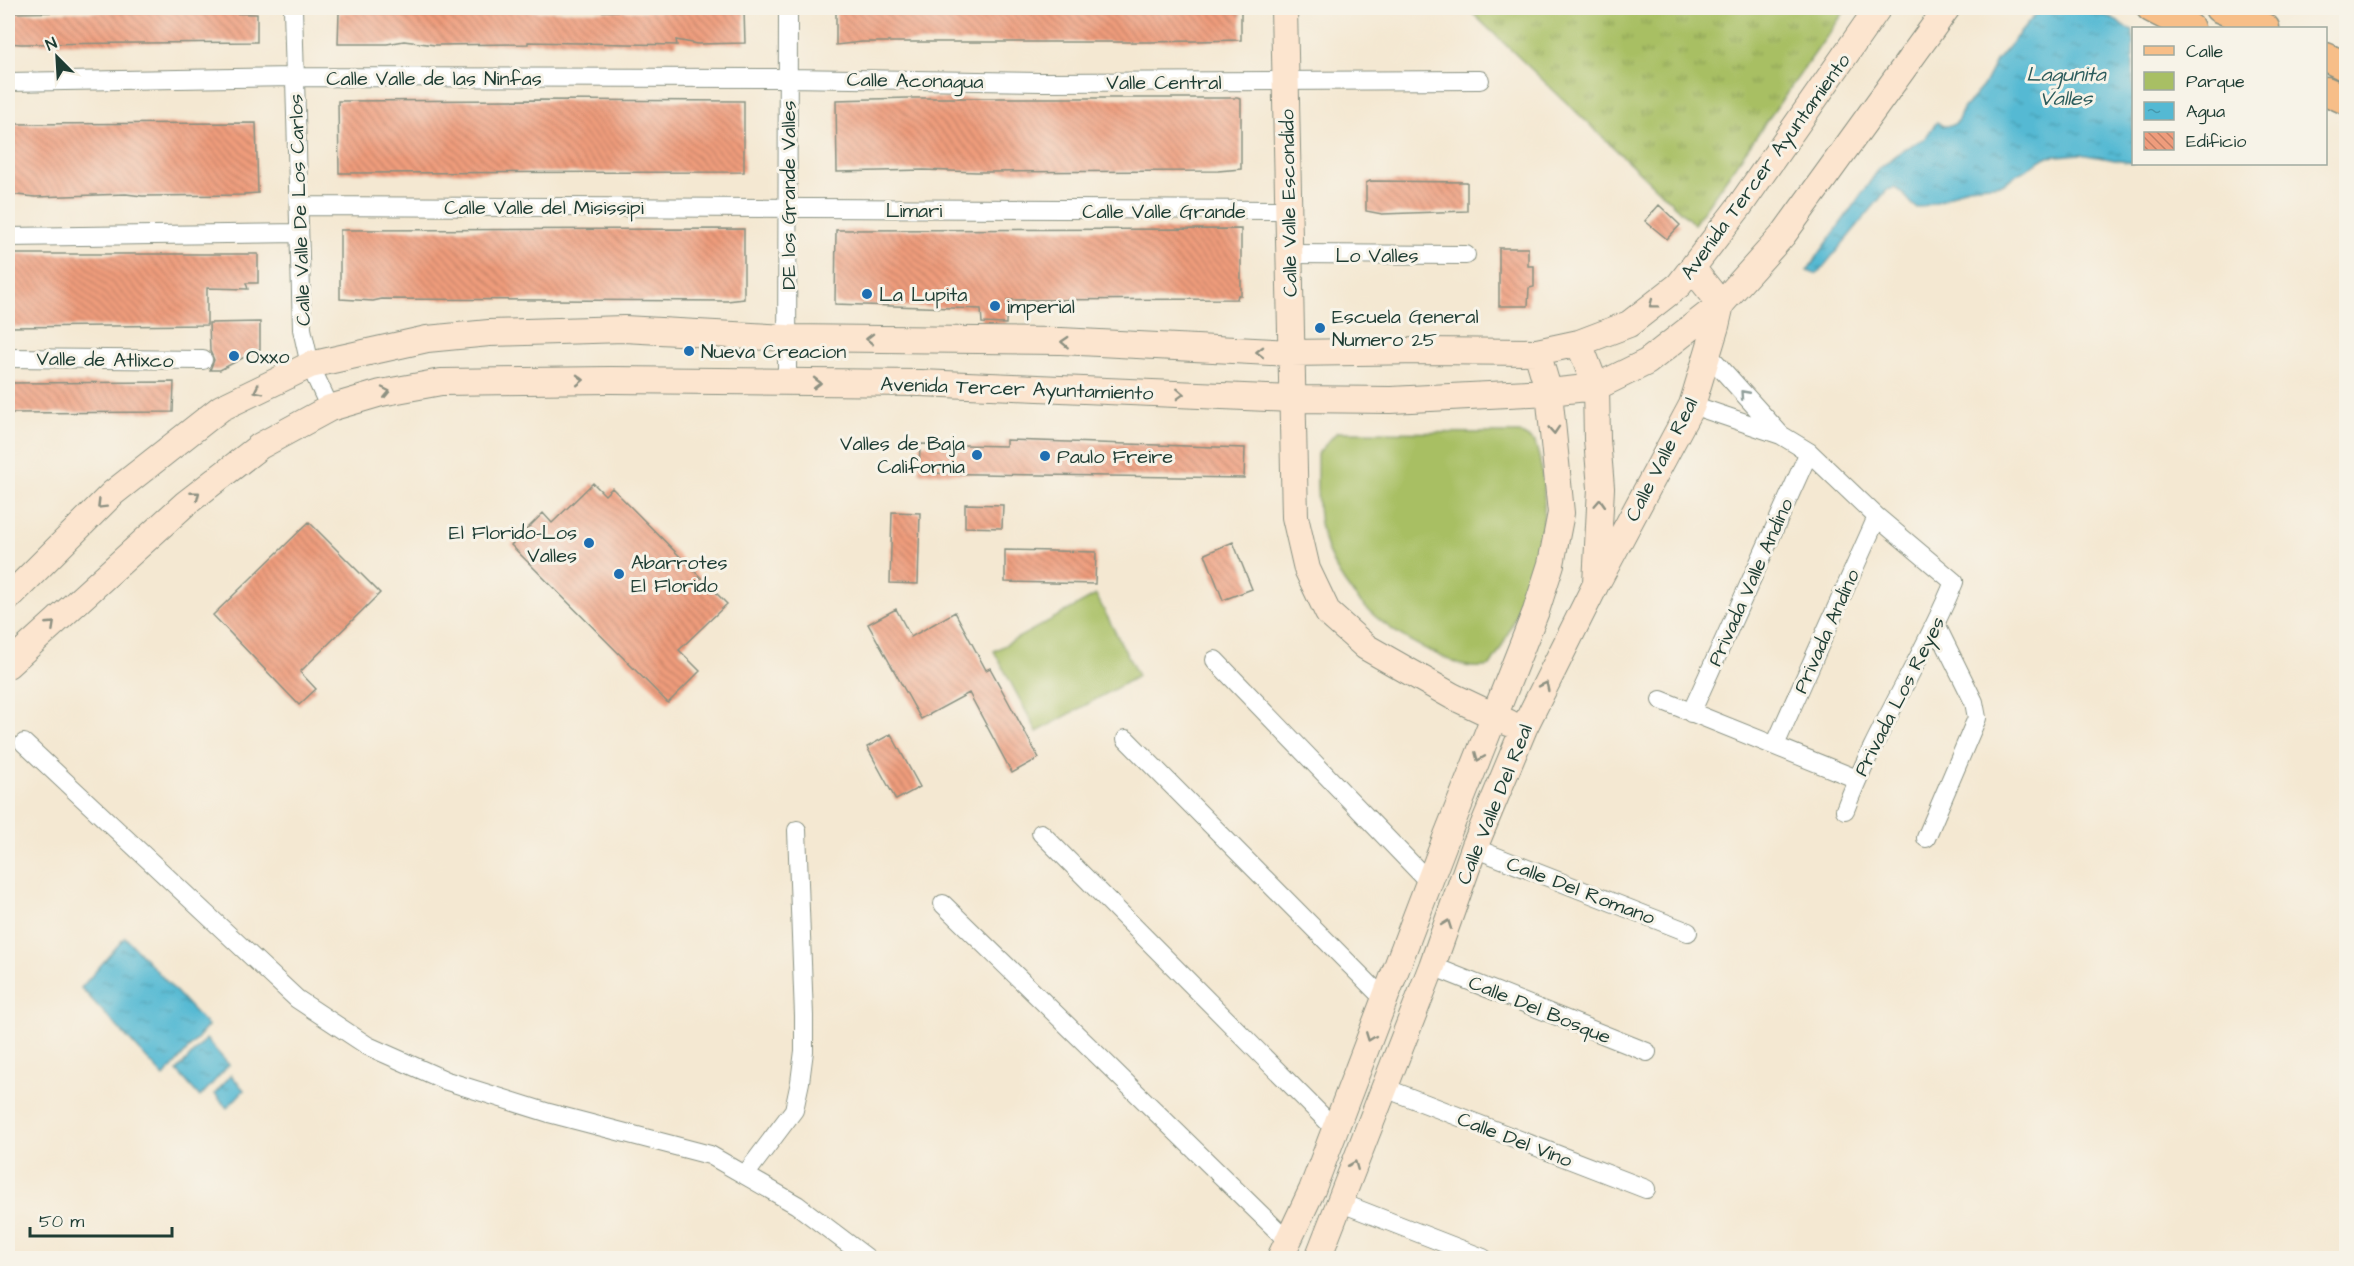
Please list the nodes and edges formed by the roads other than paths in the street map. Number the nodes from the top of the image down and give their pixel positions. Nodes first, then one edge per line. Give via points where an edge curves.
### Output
1 (293, 8) edge
2 (788, 8) edge
3 (1284, 8) edge
4 (1878, 8) edge
5 (1947, 8) edge
6 (2151, 8) edge
7 (2219, 8) edge
8 (2188, 27) edge
9 (2263, 27) edge
10 (2327, 58) edge
11 (2346, 67) edge
12 (294, 77) junction
13 (789, 78) junction
14 (1480, 80) dead end
15 (1287, 81) junction
16 (8, 82) edge
17 (1041, 82) joint
18 (2327, 92) edge
19 (2346, 100) edge
20 (299, 206) junction
21 (789, 209) junction
22 (1288, 210) junction
23 (1040, 211) joint
24 (299, 233) junction
25 (8, 237) edge
26 (1289, 254) junction
27 (1466, 255) dead end
28 (1692, 268) junction
29 (1720, 304) junction
30 (787, 338) junction
31 (1579, 343) junction
32 (1538, 352) junction
33 (1291, 353) junction
34 (1708, 354) junction
35 (8, 358) edge
36 (203, 360) dead end
37 (310, 365) junction
38 (787, 382) junction
39 (1596, 387) junction
40 (1549, 392) junction
41 (1292, 399) junction
42 (1692, 405) junction
43 (330, 408) junction
44 (1781, 435) junction
45 (1809, 452) junction
46 (1877, 517) junction
47 (1596, 584) junction
48 (8, 598) edge
49 (1936, 625) junction
50 (1215, 660) dead end
51 (8, 665) edge
52 (1661, 700) dead end
53 (1691, 713) junction
54 (1494, 717) junction
55 (1524, 728) junction
56 (1126, 739) dead end
57 (24, 743) dead end
58 (1775, 745) junction
59 (1857, 779) junction
60 (1845, 810) dead end
61 (797, 830) dead end
62 (1041, 833) dead end
63 (1926, 838) dead end
64 (1474, 848) junction
65 (1429, 882) junction
66 (943, 904) dead end
67 (1688, 932) dead end
68 (1432, 966) junction
69 (1384, 999) junction
70 (1647, 1052) dead end
71 (1385, 1088) junction
72 (1335, 1129) junction
73 (746, 1175) junction
74 (1646, 1189) dead end
75 (1339, 1203) junction
76 (1284, 1250) edge
77 (867, 1258) edge
78 (1318, 1258) edge
79 (1483, 1258) edge

1 - 12 street, Calle Valle De Los Carlos
2 - 13 street, DE los Grande Valles
3 - 15 main road, Calle Valle Escondido
4 - 28 main road, Avenida Tercer Ayuntamiento
5 - 29 main road, Avenida Tercer Ayuntamiento via 1783,235
6 - 8 main road
7 - 9 main road
10 - 11 main road
12 - 13 street, Calle Valle de las Ninfas
12 - 16 street, Calle Valle de las Ninfas
12 - 20 street, Calle Valle De Los Carlos
13 - 17 street, Calle Aconagua
13 - 21 street, DE los Grande Valles
14 - 15 street, Valle Central
15 - 17 street, Valle Central
15 - 22 main road, Calle Valle Escondido
18 - 19 main road
20 - 21 street, Calle Valle del Misissipi
20 - 24 street, Calle Valle De Los Carlos
21 - 23 street, Limari
21 - 30 street, DE los Grande Valles
22 - 23 street, Calle Valle Grande
22 - 26 main road, Calle Valle Escondido
24 - 25 street
24 - 37 street, Calle Valle De Los Carlos via 302,329
26 - 27 street, Lo Valles
26 - 33 main road, Calle Valle Escondido
28 - 29 main road
28 -> 31 main road, Avenida Tercer Ayuntamiento via 1679,285 1629,324
29 - 34 main road, Calle Valle Real
29 - 39 main road, Avenida Tercer Ayuntamiento via 1647,362
33 -> 30 main road, Avenida Tercer Ayuntamiento via 1061,341
30 - 37 main road, Avenida Tercer Ayuntamiento via 624,329 489,333 427,339
30 - 38 street, DE los Grande Valles
31 - 32 main road, Avenida Tercer Ayuntamiento
31 - 39 main road, Calle Valle Del Real
32 - 33 main road, Avenida Tercer Ayuntamiento
32 - 40 main road, Calle Valle Del Real
33 - 41 main road, Calle Valle Escondido
34 - 42 main road, Calle Valle Real
44 -> 34 street
35 - 36 street, Valle de Atlixco
37 - 43 street, Calle Valle De Los Carlos
37 -> 48 main road, Avenida Tercer Ayuntamiento via 221,408 113,493
38 -> 41 main road, Avenida Tercer Ayuntamiento via 921,383
43 -> 38 main road, Avenida Tercer Ayuntamiento via 441,382
39 - 40 main road, Avenida Tercer Ayuntamiento
47 -> 39 main road, Calle Valle Del Real via 1601,488
40 - 41 main road, Avenida Tercer Ayuntamiento via 1391,400
40 -> 54 main road, Calle Valle Del Real via 1562,513 1536,611
41 - 54 main road, Calle Valle Escondido via 1295,518 1307,569 1328,613 1366,647
42 - 44 street
42 - 47 main road, Calle Valle Real
51 -> 43 main road, Avenida Tercer Ayuntamiento via 184,504 260,446
44 - 45 street
45 - 46 street
45 - 53 street, Privada Valle Andino
46 - 49 street, Privada Los Reyes via 1954,582
46 - 58 street, Privada Andino
55 -> 47 main road, Calle Valle Del Real
49 - 59 street, Privada Los Reyes
49 - 63 street via 1969,690 1977,718
50 - 65 street
52 - 53 street
53 - 58 street
54 - 55 main road, Calle Valle Escondido
54 -> 65 main road, Calle Valle Del Real
55 - 64 main road, Calle Valle Del Real
56 - 69 street
57 - 73 street via 297,999 369,1046 447,1081 549,1113 710,1155
58 - 59 street
59 - 60 street, Privada Los Reyes
61 - 73 street via 804,1016 800,1082 794,1110
62 - 72 street
64 - 67 street, Calle Del Romano
68 -> 64 main road, Calle Valle Del Real
65 - 69 main road, Calle Valle Del Real
66 - 76 street
68 - 70 street, Calle Del Bosque
68 - 71 main road, Calle Valle Del Real
69 -> 72 main road, Calle Valle Del Real
71 - 74 street, Calle Del Vino
75 -> 71 main road, Calle Valle Del Real
72 - 76 main road, Calle Valle Del Real
73 - 77 street via 797,1205
75 - 78 main road, Calle Valle Del Real
75 - 79 street

